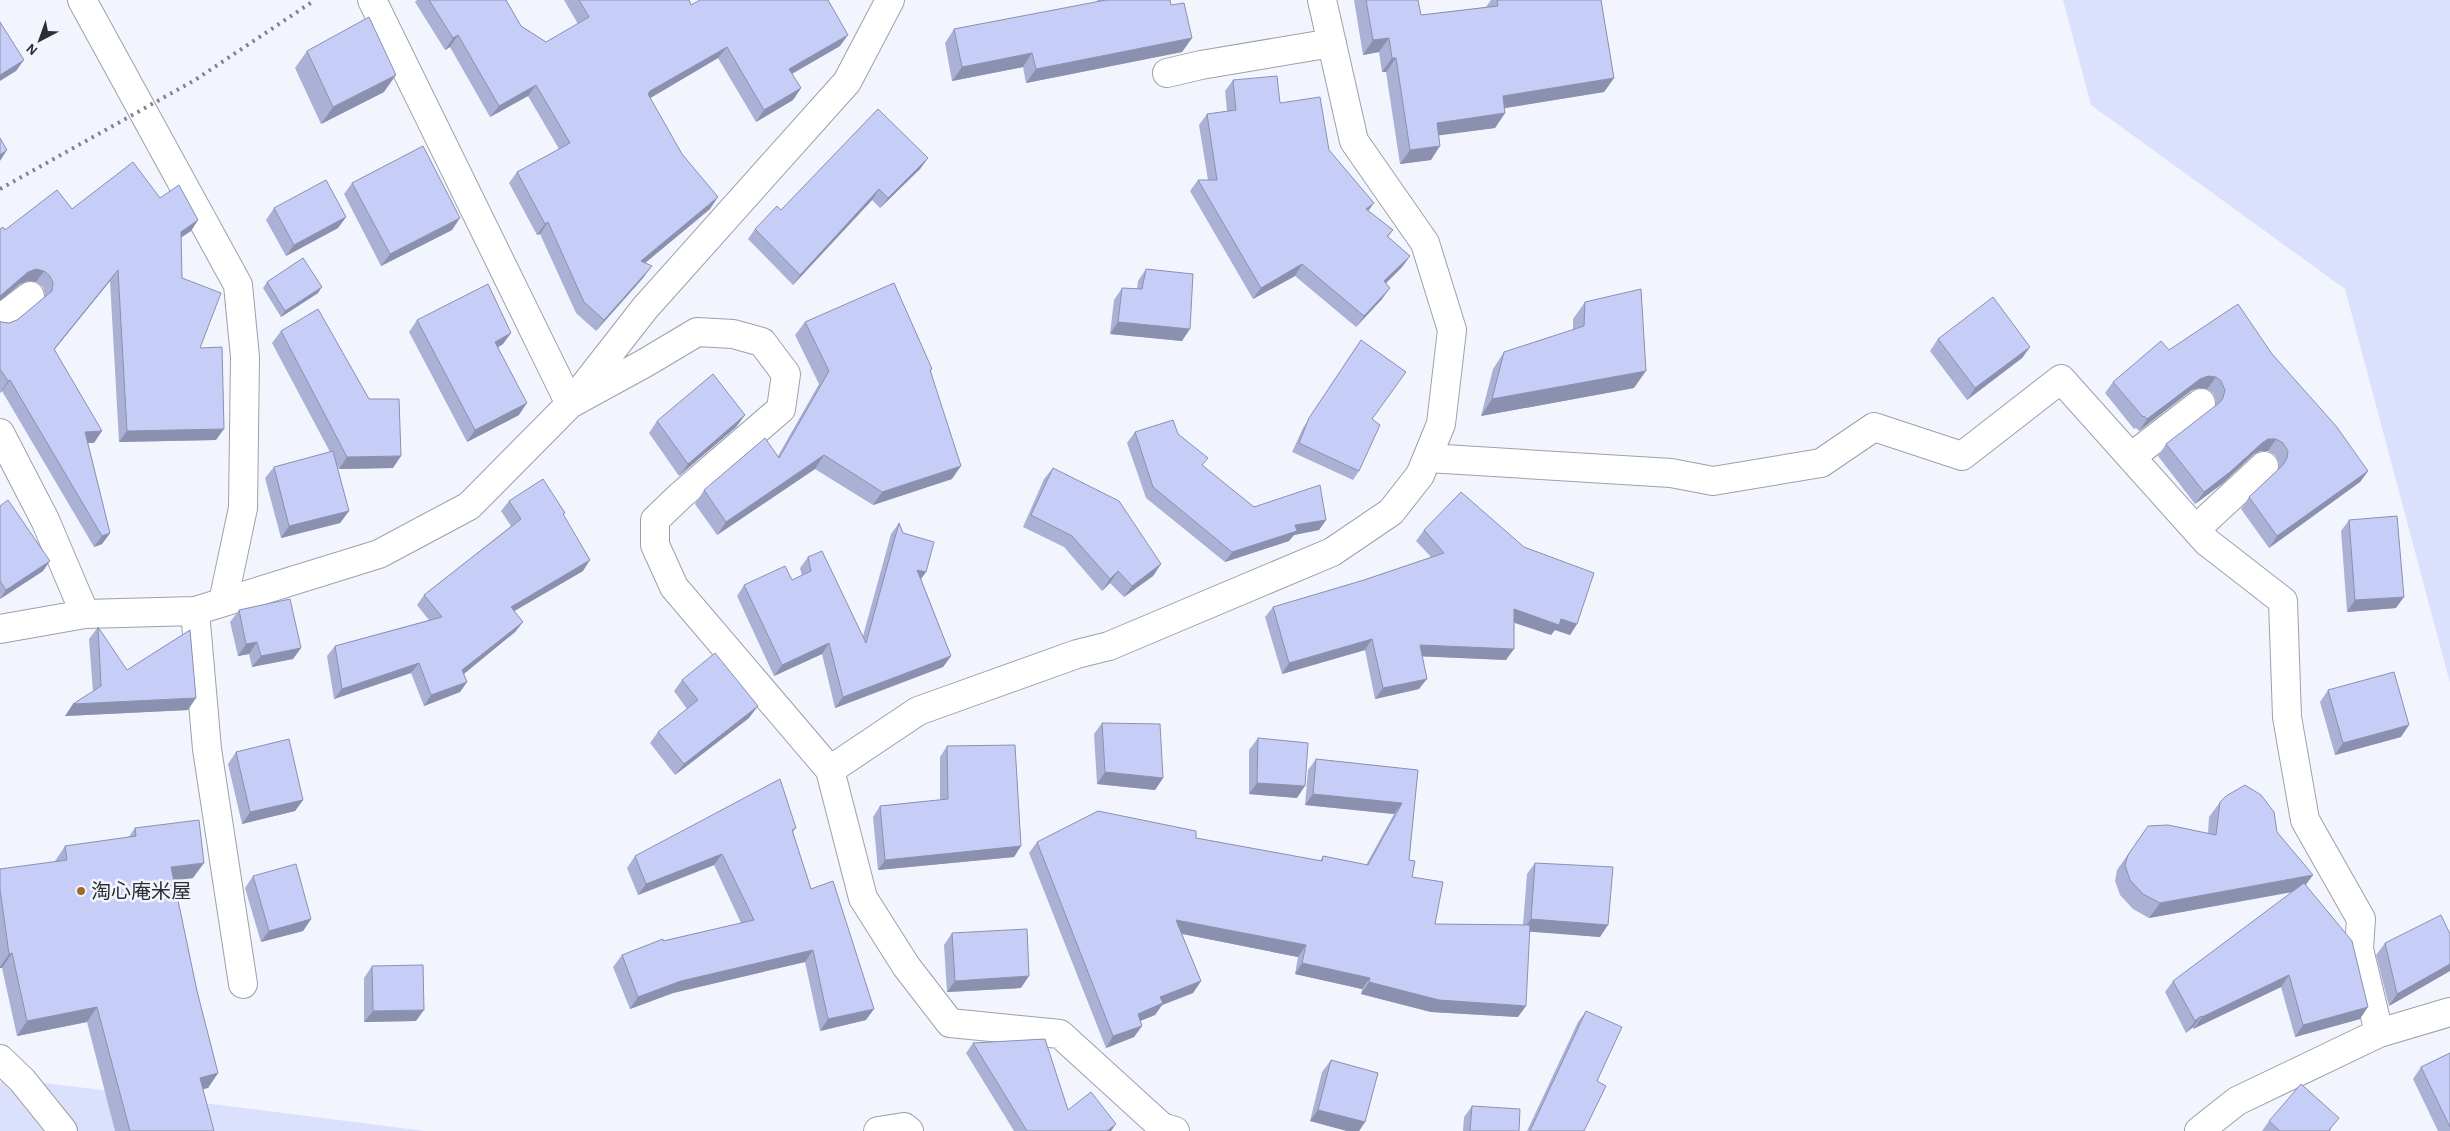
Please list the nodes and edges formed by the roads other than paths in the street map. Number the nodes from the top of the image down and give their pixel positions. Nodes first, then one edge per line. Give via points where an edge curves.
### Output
1 (82, 0) edge
2 (372, 0) edge
3 (890, 0) edge
4 (1322, 0) edge
5 (1332, 43) junction
6 (1167, 73) dead end
7 (30, 296) dead end
8 (0, 319) edge
9 (2201, 403) dead end
10 (570, 404) junction
11 (0, 434) edge
12 (2131, 457) junction
13 (1428, 458) junction
14 (2264, 466) dead end
15 (2196, 529) junction
16 (223, 602) junction
17 (195, 612) junction
18 (85, 614) junction
19 (0, 629) edge
20 (830, 770) junction
21 (243, 984) dead end
22 (2450, 1012) edge
23 (2378, 1033) junction
24 (1, 1060) edge
25 (63, 1131) edge
26 (878, 1131) edge
27 (909, 1131) edge
28 (1175, 1131) edge
29 (2199, 1131) edge

1 - 16 street via 238,284 245,357 242,508
2 - 10 street
3 - 10 street via 847,82 645,308
4 - 5 street
5 - 6 street
5 - 13 street via 1354,141 1425,243 1452,330 1441,424
7 - 8 street
9 - 12 street
10 - 16 street via 469,506 379,554
10 - 20 street via 697,332 733,334 762,342 786,374 781,409 655,520 655,545 674,586
11 - 18 street via 45,520
12 - 13 street via 2061,379 1962,456 1874,427 1821,462 1713,481 1671,473
12 - 15 street
13 - 20 street via 1420,475 1391,512 1332,552 1109,646 1077,654 918,711
14 - 15 street
15 - 23 street via 2207,542 2283,602 2288,716 2305,820 2361,919 2359,949
16 - 17 street
17 - 18 street
17 - 21 street via 207,749
18 - 19 street
20 - 28 street via 864,898 906,966 950,1023 1060,1034 1162,1127
22 - 23 street
23 - 29 street via 2238,1102
24 - 25 street via 22,1080
26 - 27 street via 904,1127

